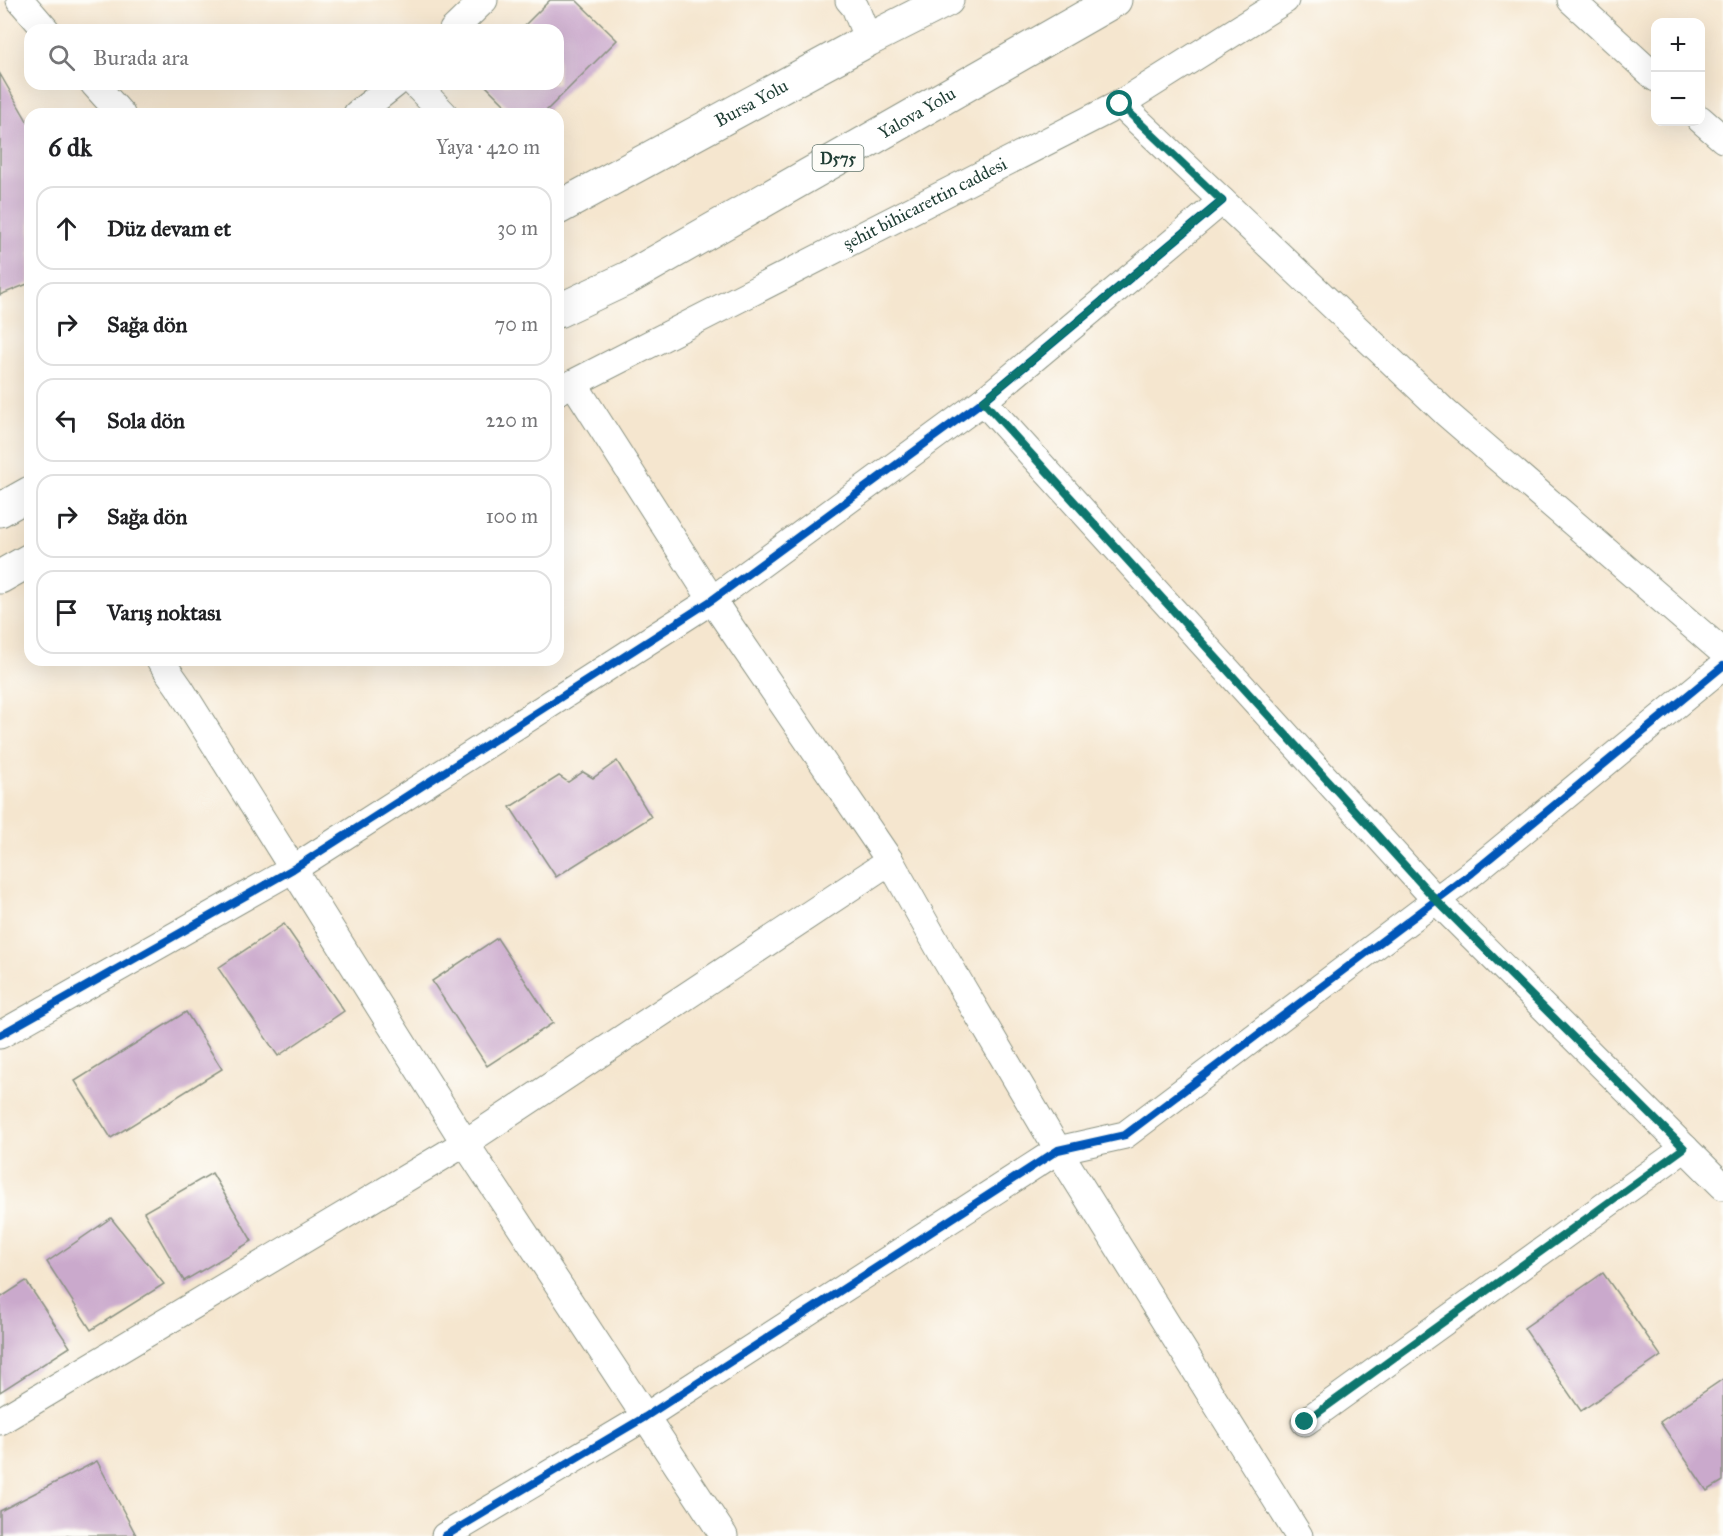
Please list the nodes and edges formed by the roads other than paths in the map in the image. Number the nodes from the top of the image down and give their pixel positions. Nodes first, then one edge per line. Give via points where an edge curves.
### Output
1 (20, 0) edge
2 (484, 0) edge
3 (849, 0) edge
4 (947, 0) edge
5 (1115, 0) edge
6 (1285, 0) edge
7 (1571, 0) edge
8 (41, 24) edge
9 (459, 24) edge
10 (868, 40) junction
11 (1651, 73) edge
12 (99, 90) edge
13 (387, 90) edge
14 (421, 90) edge
15 (1120, 104) junction
16 (116, 108) edge
17 (365, 108) edge
18 (438, 108) edge
19 (1705, 123) edge
20 (1723, 139) edge
21 (1222, 201) junction
22 (564, 205) edge
23 (564, 308) edge
24 (566, 387) edge
25 (983, 401) junction
26 (24, 496) edge
27 (0, 510) edge
28 (24, 564) edge
29 (0, 578) edge
30 (712, 600) junction
31 (1723, 652) edge
32 (164, 666) edge
33 (1723, 666) edge
34 (890, 861) junction
35 (293, 869) junction
36 (1436, 900) junction
37 (0, 1035) edge
38 (465, 1143) junction
39 (1684, 1148) junction
40 (1059, 1150) junction
41 (1723, 1186) edge
42 (645, 1417) junction
43 (0, 1421) edge
44 (1305, 1422) dead end
45 (445, 1536) edge
46 (724, 1536) edge
47 (1299, 1536) edge

1 - 8 street
2 - 9 street
3 - 10 street
4 - 10 highway, Bursa Yolu
5 - 23 highway, Yalova Yolu / D575 via 628,278
6 - 15 street, şehit bihicarettin caddesi
7 - 11 street
10 - 22 highway, Bursa Yolu
12 - 16 street
13 - 17 street
14 - 18 street
15 - 21 street
15 - 24 street, şehit bihicarettin caddesi
19 - 20 street
21 - 25 street
21 - 31 street via 1446,413
24 - 30 street
25 - 30 street
25 - 36 street
26 - 27 highway
28 - 29 highway
30 - 34 street
30 - 35 street
32 - 35 street
33 - 36 street
34 - 38 street
34 - 40 street
35 - 37 street
35 - 38 street
36 - 39 street
36 - 40 street via 1125,1135
38 - 42 street
38 - 43 street
39 - 41 street
39 - 44 street
40 - 42 street
40 - 47 street
42 - 45 street
42 - 46 street

